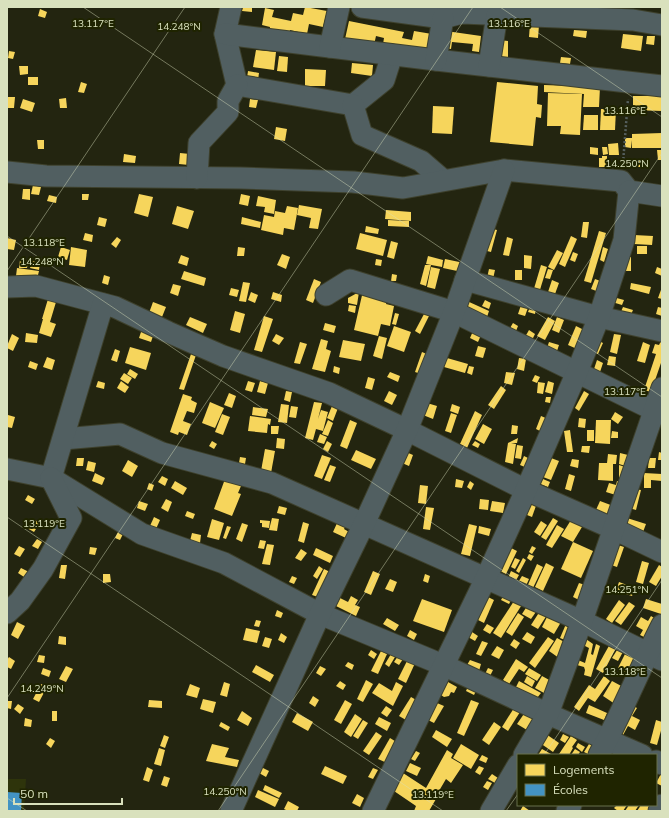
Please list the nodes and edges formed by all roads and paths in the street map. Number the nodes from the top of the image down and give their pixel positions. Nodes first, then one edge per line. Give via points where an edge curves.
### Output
1 (231, 7) edge
2 (339, 7) edge
3 (362, 7) edge
4 (497, 15) junction
5 (443, 18) junction
6 (662, 25) edge
7 (225, 34) junction
8 (330, 46) junction
9 (392, 55) junction
10 (436, 60) junction
11 (489, 66) junction
12 (630, 82) junction
13 (237, 84) junction
14 (662, 86) edge
15 (353, 105) junction
16 (504, 170) junction
17 (7, 172) edge
18 (197, 178) junction
19 (443, 180) junction
20 (625, 186) junction
21 (662, 196) edge
22 (465, 280) junction
23 (7, 287) edge
24 (326, 295) dead end
25 (103, 304) junction
26 (454, 312) junction
27 (599, 317) junction
28 (662, 331) edge
29 (577, 372) junction
30 (662, 388) edge
31 (658, 413) edge
32 (407, 430) junction
33 (63, 439) junction
34 (7, 469) edge
35 (51, 478) junction
36 (526, 490) junction
37 (364, 524) junction
38 (614, 528) junction
39 (662, 552) edge
40 (486, 578) junction
41 (7, 613) edge
42 (320, 614) junction
43 (582, 621) junction
44 (662, 625) edge
45 (655, 657) edge
46 (443, 665) junction
47 (548, 714) junction
48 (603, 747) edge
49 (525, 754) edge
50 (637, 754) edge
51 (517, 767) edge
52 (662, 805) edge
53 (231, 811) edge
54 (373, 811) edge
55 (491, 811) edge
56 (659, 811) edge

1 - 7 street
2 - 8 street
3 - 5 street
4 - 5 street via 462,13
4 - 6 street via 633,20
4 - 11 street
5 - 10 street
7 - 8 street
7 - 13 street
8 - 9 street
9 - 10 street
9 - 15 street via 384,80
10 - 11 street
11 - 12 street
12 - 14 street
12 - 20 path
13 - 15 street
13 - 18 street via 228,101 228,112 199,143
15 - 19 street via 362,135 421,161
16 - 19 street
16 - 20 street
16 - 22 street
17 - 18 street via 46,176
18 - 19 street via 353,182 403,188
20 - 21 street
20 - 27 street via 624,240
22 - 26 street
22 - 27 street
23 - 25 street via 36,286
24 - 26 street via 350,280
25 - 32 street via 116,307 223,356 329,392
25 - 33 street
26 - 29 street
26 - 32 street
27 - 28 street
27 - 29 street
29 - 31 street
29 - 36 street
30 - 31 street
31 - 38 street
32 - 36 street
32 - 37 street
33 - 35 street
33 - 37 street via 120,434 162,453 272,482
34 - 35 street
35 - 41 street via 71,518 43,569 20,601
35 - 42 street via 142,534 224,563
36 - 38 street
36 - 40 street
37 - 40 street
37 - 42 street
38 - 39 street
38 - 43 street
40 - 43 street
40 - 46 street
42 - 46 street
42 - 53 street
43 - 45 street
43 - 47 street
44 - 45 street
45 - 48 street
46 - 47 street
46 - 54 street
47 - 48 street
47 - 49 street
48 - 50 street
51 - 55 street
52 - 56 street

